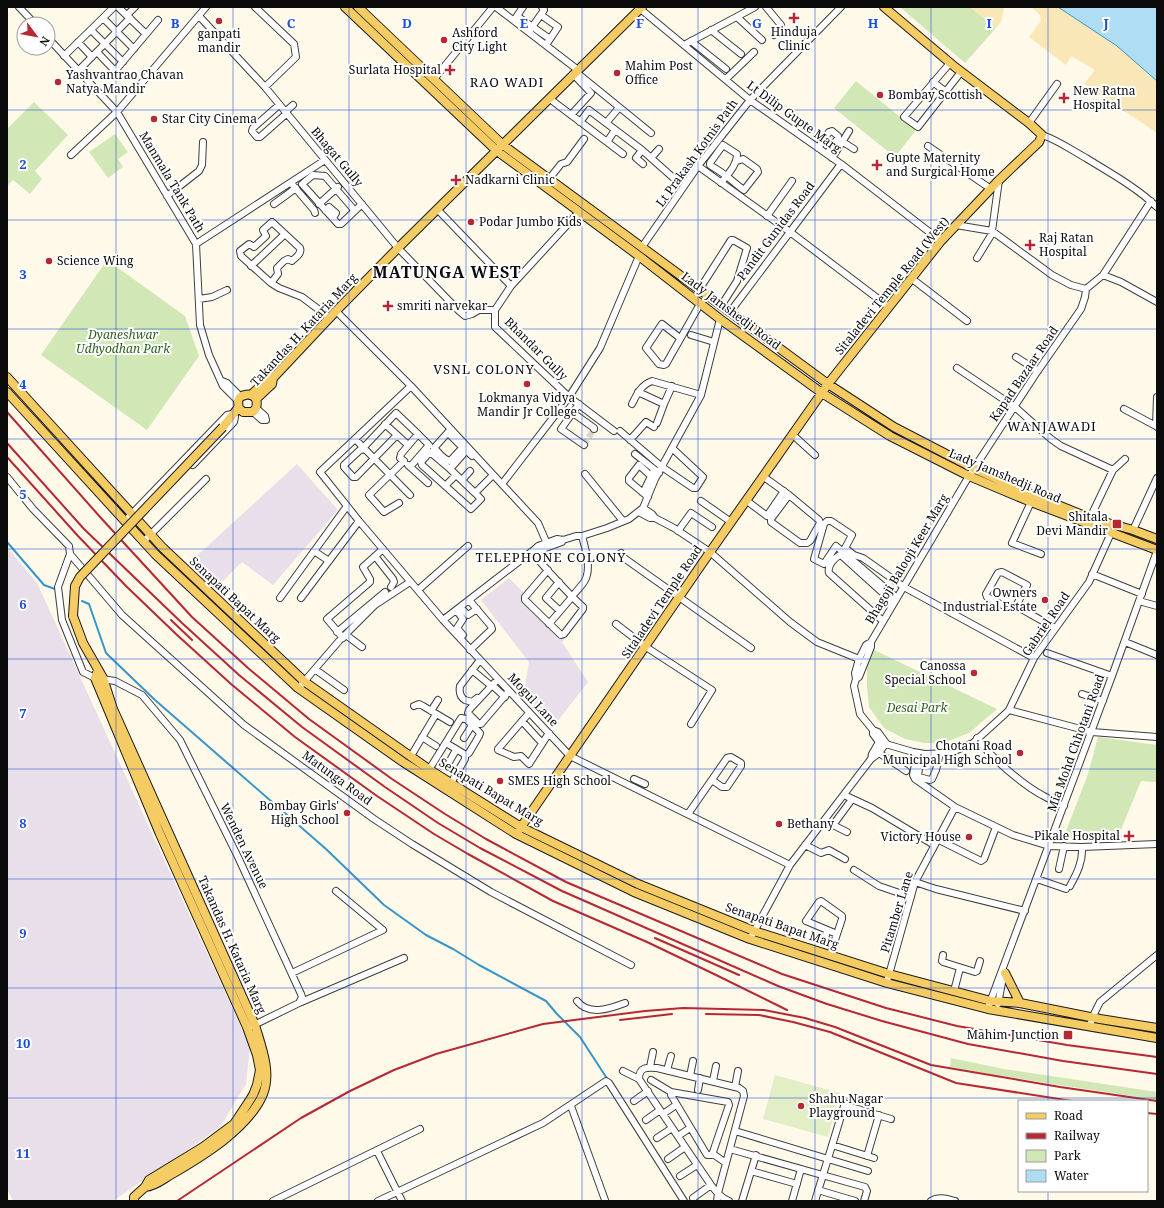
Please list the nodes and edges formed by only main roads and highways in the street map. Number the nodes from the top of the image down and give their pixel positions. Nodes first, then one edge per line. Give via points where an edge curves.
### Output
1 (345, 7) edge
2 (358, 7) edge
3 (884, 7) edge
4 (640, 8) edge
5 (500, 148) junction
6 (9, 382) edge
7 (828, 384) junction
8 (7, 392) edge
9 (822, 393) junction
10 (253, 397) junction
11 (28, 401) junction
12 (240, 404) junction
13 (21, 408) junction
14 (83, 460) junction
15 (75, 467) junction
16 (1157, 539) edge
17 (1157, 551) edge
18 (348, 712) junction
19 (343, 720) junction
20 (394, 744) junction
21 (389, 752) junction
22 (427, 773) junction
23 (519, 831) junction
24 (564, 853) junction
25 (668, 896) junction
26 (664, 904) junction
27 (714, 915) junction
28 (711, 923) junction
29 (1004, 971) road end
30 (940, 987) junction
31 (938, 996) junction
32 (1020, 1003) junction
33 (992, 1004) junction
34 (1157, 1028) edge
35 (1157, 1038) edge
36 (132, 1200) edge

1 - 5 main road, Lady Jamshedji Road
2 - 5 main road, Lady Jamshedji Road via 434,79
3 - 7 main road, Sitaladevi Temple Road (West) via 961,72 1042,135 1039,142 941,241
4 - 5 main road, Takandas H. Kataria Marg
5 - 7 main road, Lady Jamshedji Road via 549,178
5 - 9 main road, Lady Jamshedji Road via 579,212
5 - 10 main road, Takandas H. Kataria Marg via 398,248 273,378 268,379
6 - 11 main road, Senapati Bapat Marg
7 - 9 main road, Sitaladevi Temple Road
7 - 16 main road, Lady Jamshedji Road via 894,427 975,469 1090,518
8 - 13 main road, Senapati Bapat Marg
9 - 17 main road, Lady Jamshedji Road via 890,436 969,476
9 - 23 main road, Sitaladevi Temple Road
10 - 12 main road, Takandas H. Kataria Marg via 245,395
10 - 12 main road, Takandas H. Kataria Marg via 255,410 246,413
11 - 13 main road
11 - 14 main road, Senapati Bapat Marg
12 - 36 main road, Takandas H. Kataria Marg, bridge via 229,420 80,578 76,586 73,616 83,643 99,675 143,785 264,1055 266,1070 260,1087 263,1093 255,1107 236,1126 188,1165 171,1171 152,1186 145,1187
13 - 15 main road, Senapati Bapat Marg
14 - 15 main road
14 - 18 main road, Senapati Bapat Marg via 163,548 305,682
15 - 19 main road, Senapati Bapat Marg via 155,554 298,688
18 - 19 main road
18 - 20 main road, Senapati Bapat Marg
19 - 21 main road, Senapati Bapat Marg
20 - 21 main road
20 - 22 main road, Senapati Bapat Marg via 411,756
21 - 22 main road, Senapati Bapat Marg
22 - 23 main road, Senapati Bapat Marg
22 - 23 main road, Senapati Bapat Marg via 451,783
23 - 24 main road, Senapati Bapat Marg
24 - 25 main road, Senapati Bapat Marg
24 - 26 main road, Senapati Bapat Marg via 634,892
25 - 26 main road
25 - 27 main road, Senapati Bapat Marg
26 - 28 main road, Senapati Bapat Marg
27 - 28 main road
27 - 30 main road, Senapati Bapat Marg via 754,931 826,949 889,974
28 - 31 main road, Senapati Bapat Marg via 750,939 887,983
29 - 32 main road
30 - 31 main road
30 - 33 main road, Senapati Bapat Marg
31 - 33 main road, Senapati Bapat Marg
32 - 33 main road, Senapati Bapat Marg
32 - 34 main road, Senapati Bapat Marg
33 - 35 main road, Senapati Bapat Marg via 996,1010

